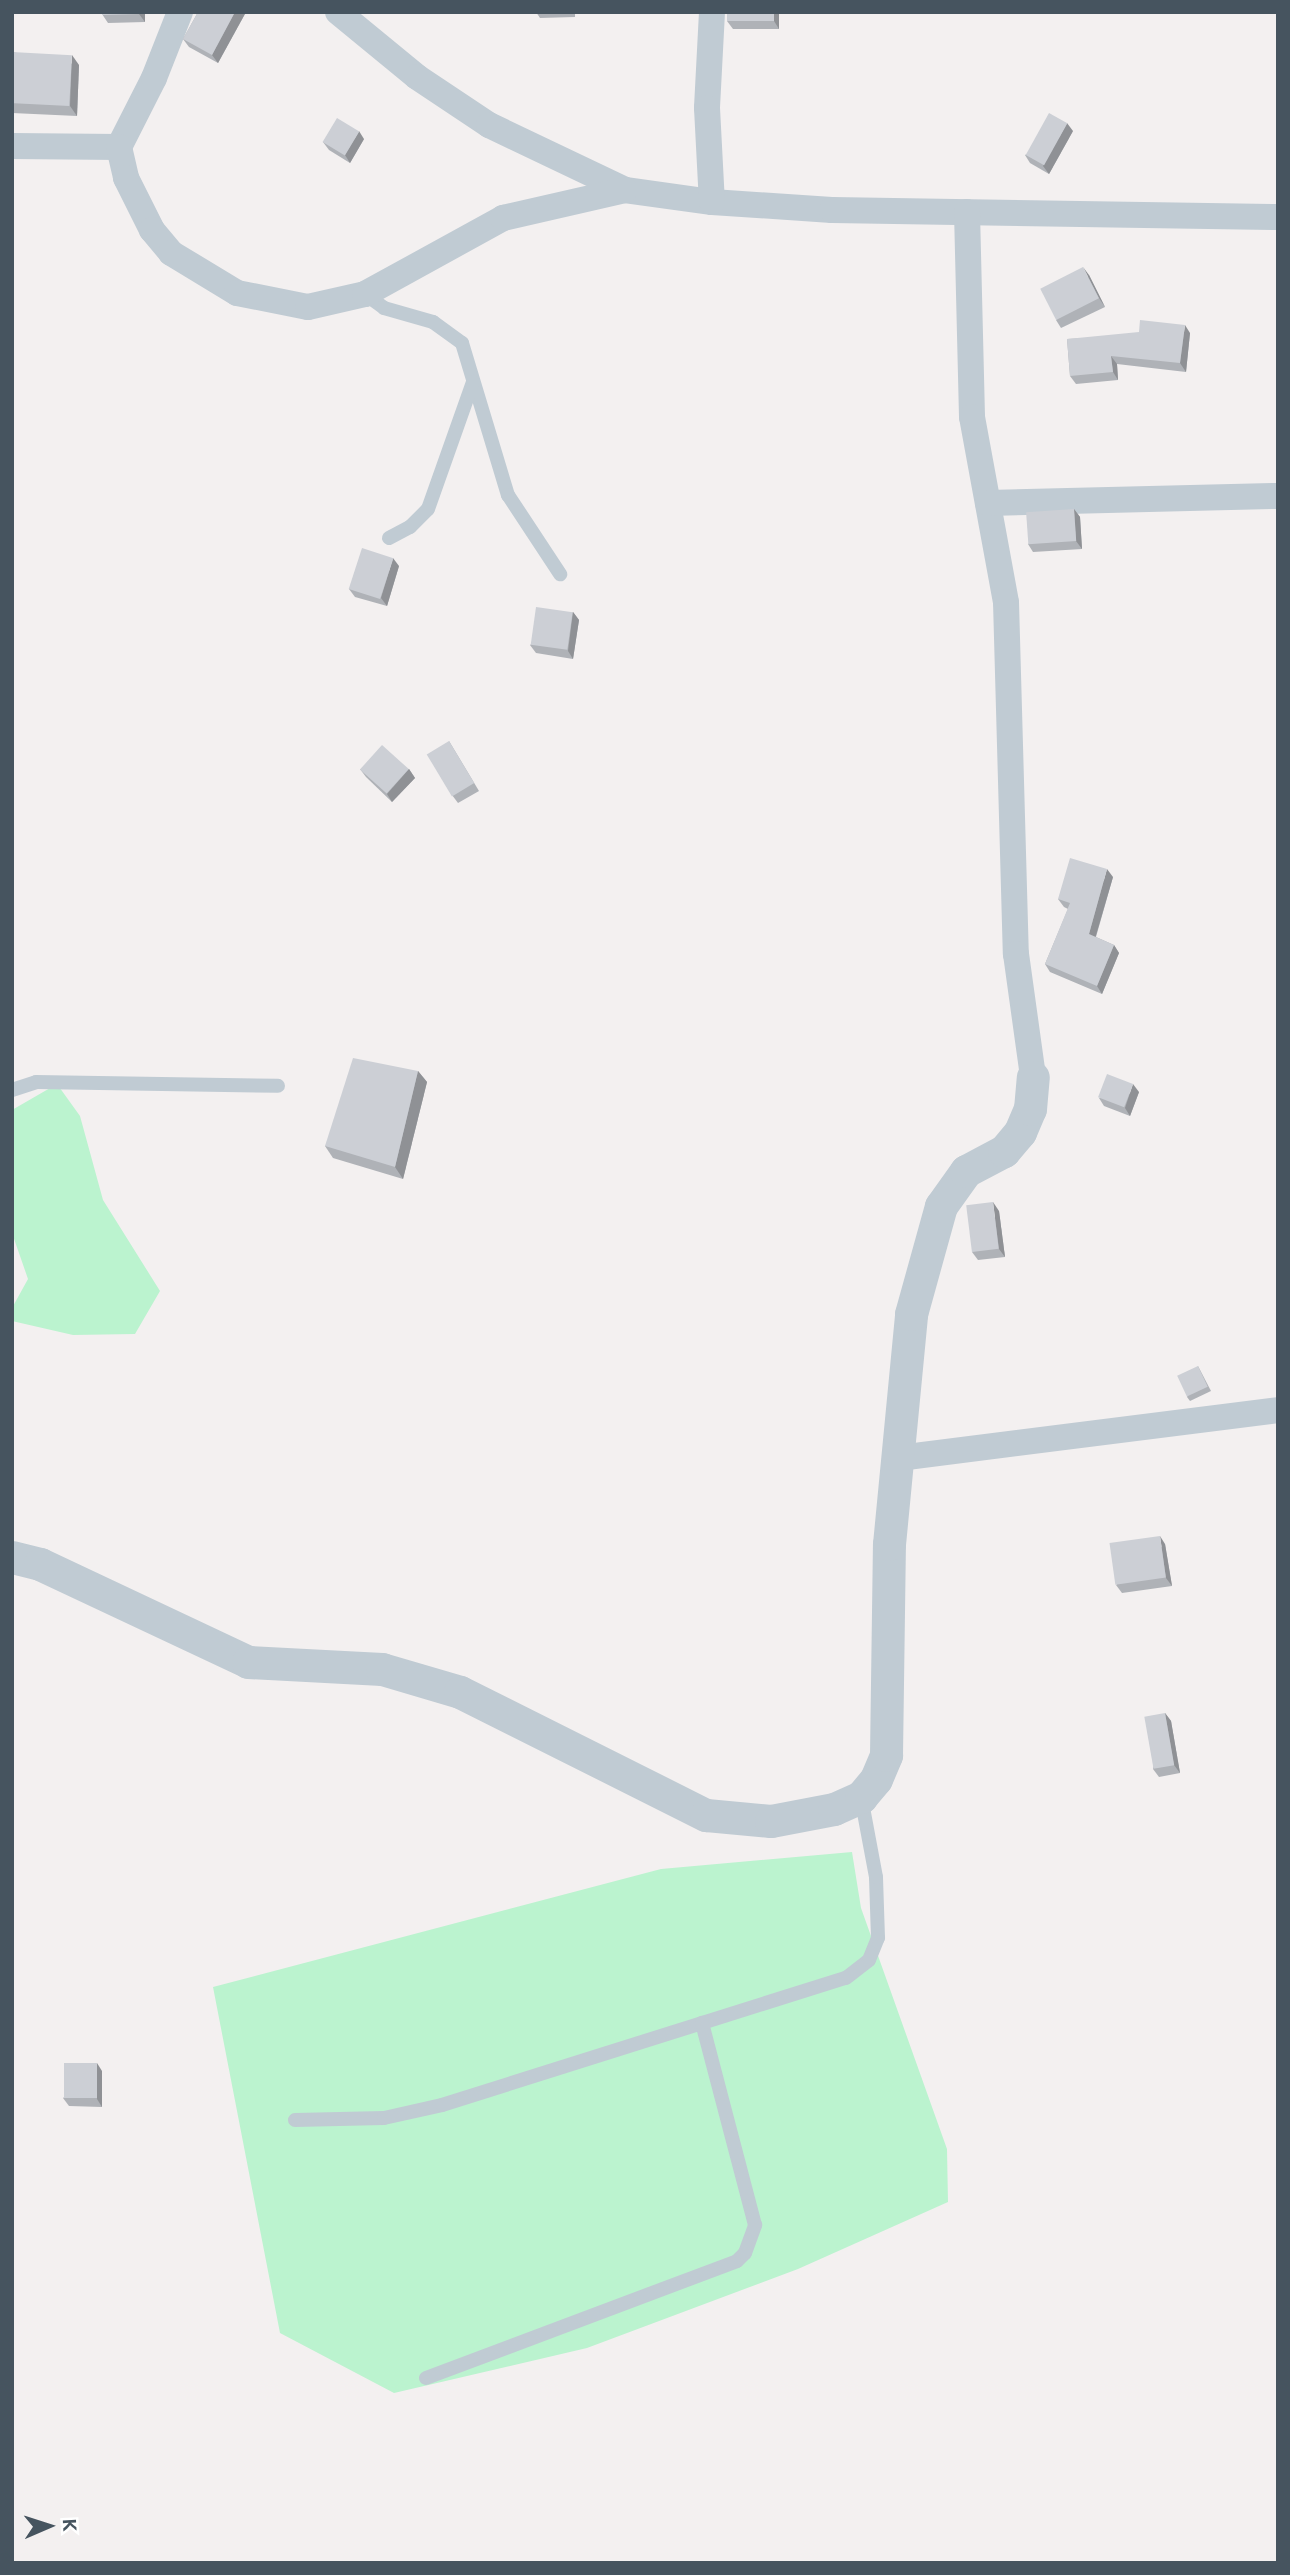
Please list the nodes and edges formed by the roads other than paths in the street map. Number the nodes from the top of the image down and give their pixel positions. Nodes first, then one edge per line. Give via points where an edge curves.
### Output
1 (180, 12) edge
2 (338, 12) edge
3 (712, 12) edge
4 (12, 146) edge
5 (118, 147) junction
6 (625, 190) junction
7 (712, 202) junction
8 (967, 212) junction
9 (1278, 217) edge
10 (365, 294) junction
11 (473, 381) junction
12 (1278, 496) edge
13 (988, 503) junction
14 (389, 538) dead end
15 (560, 574) dead end
16 (1033, 1077) joint
17 (278, 1086) dead end
18 (12, 1090) edge
19 (1278, 1410) edge
20 (898, 1458) junction
21 (12, 1557) edge
22 (861, 1797) junction
23 (702, 2022) junction
24 (295, 2120) dead end
25 (426, 2378) dead end

1 - 5 street via 149,88
2 - 6 street via 417,77 489,125
3 - 7 street via 707,108
4 - 5 street
5 - 10 street via 126,178 152,230 171,253 218,285 260,299 308,307
6 - 7 street
6 - 10 street via 503,218
7 - 8 street
8 - 9 street
8 - 13 street via 972,417
10 - 11 lane via 384,307 450,331 470,359
11 - 14 lane via 428,509 410,527
11 - 15 lane via 508,495
12 - 13 street
13 - 16 street via 1006,602 1016,954
16 - 20 street via 1030,1109 1020,1132 1004,1150 966,1171 941,1206 904,1353
17 - 18 lane via 36,1082
19 - 20 street
20 - 22 street via 889,1544 886,1755 876,1779
21 - 22 street via 40,1564 248,1662 382,1670 460,1692 706,1815 771,1821 834,1809
22 - 23 lane via 873,1856 879,1926 869,1960 846,1978
23 - 24 lane via 413,2113 354,2121
23 - 25 lane via 755,2225 745,2253 725,2265

